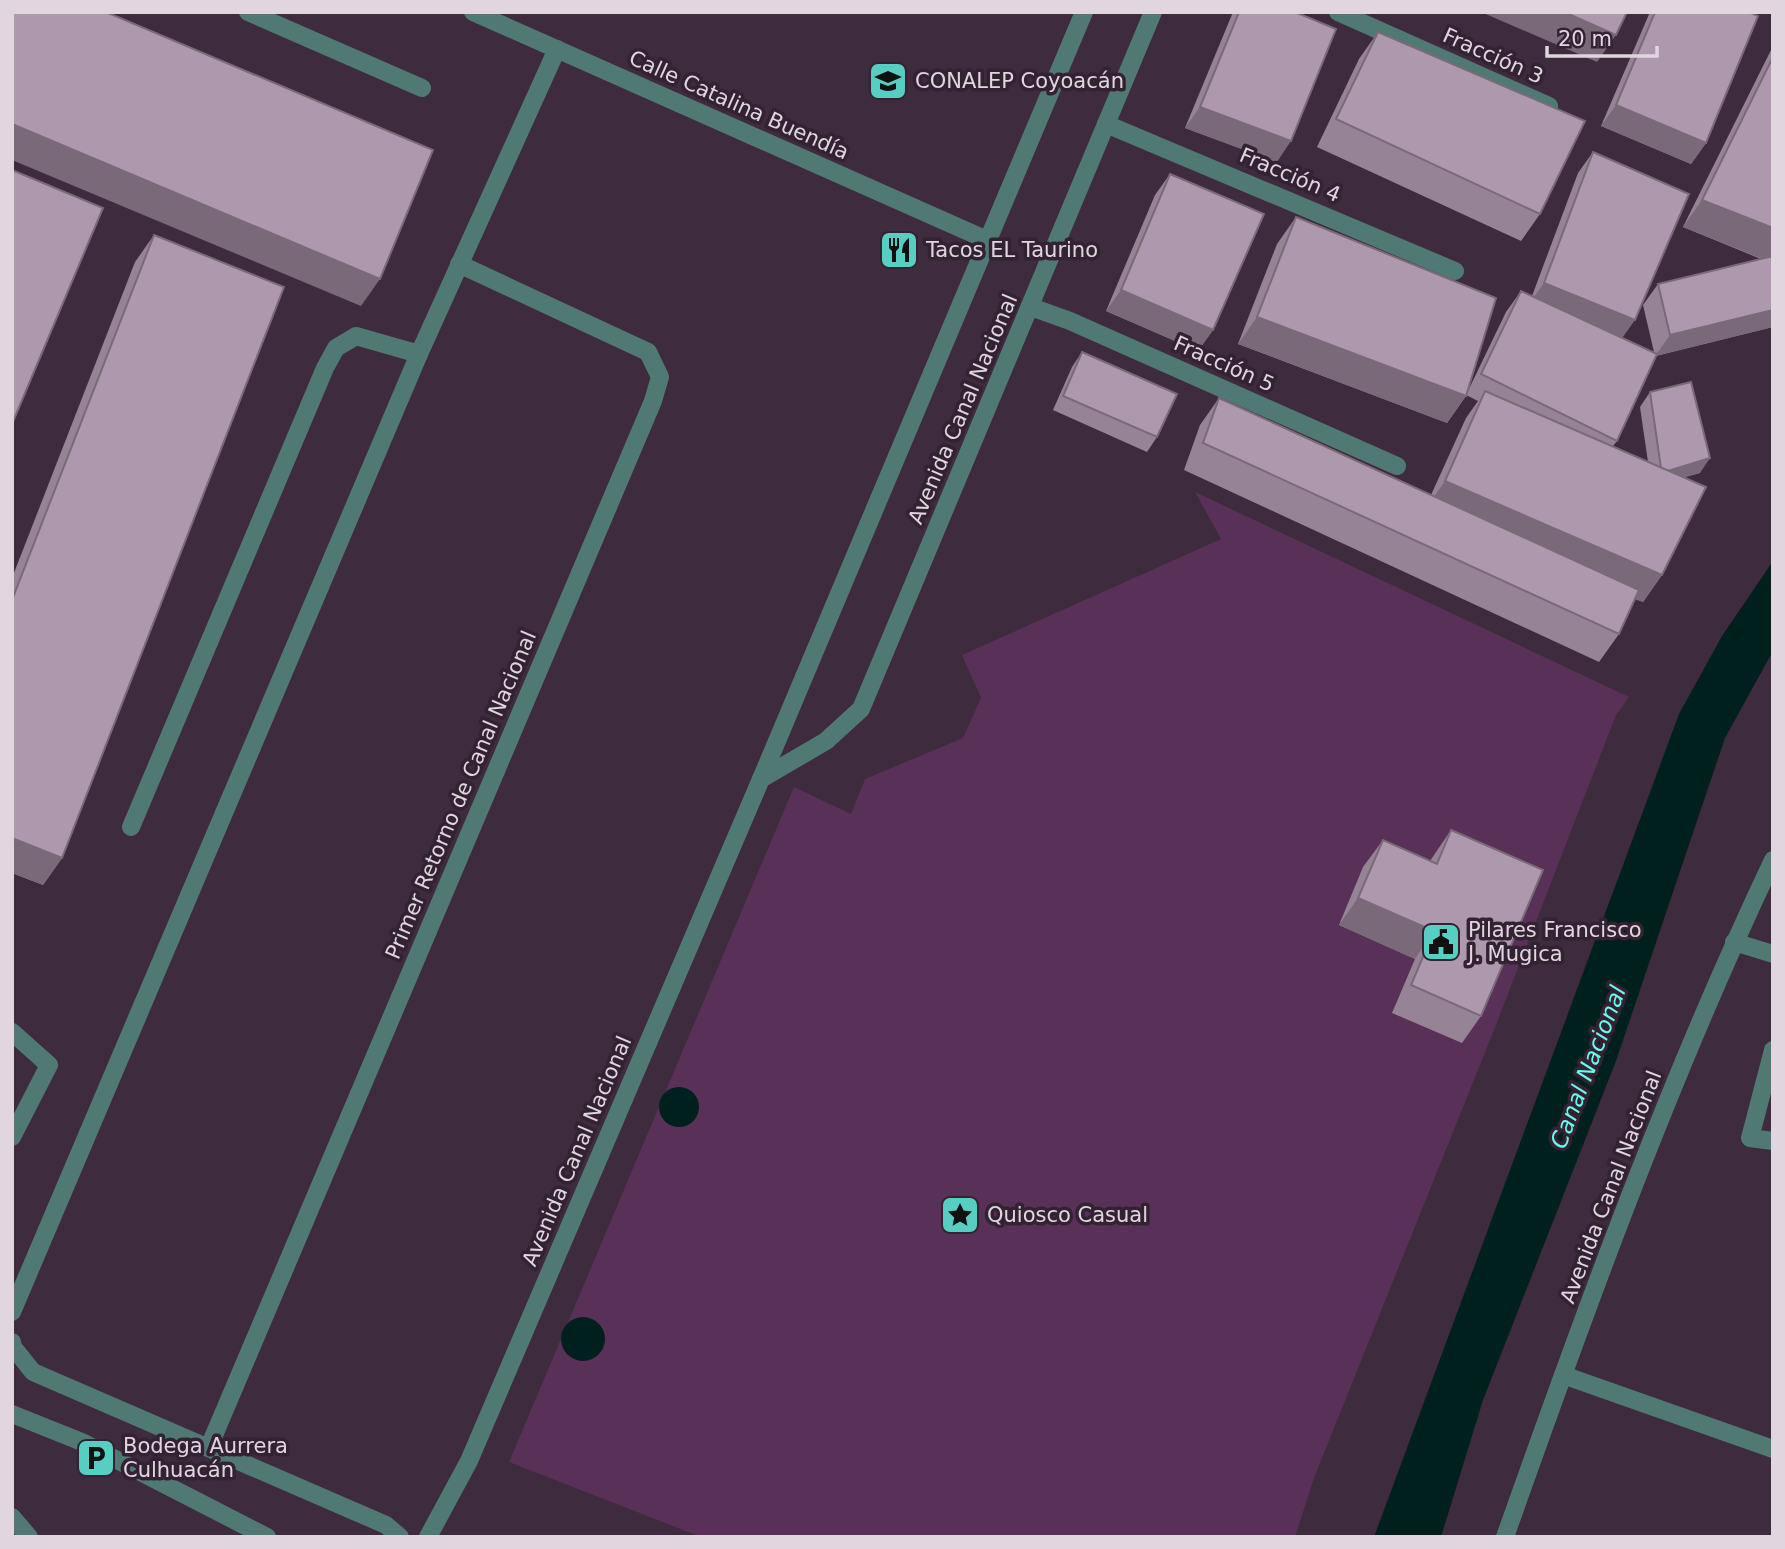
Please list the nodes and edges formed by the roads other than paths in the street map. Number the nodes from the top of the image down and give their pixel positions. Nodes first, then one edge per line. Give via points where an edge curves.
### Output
1 (248, 12) edge
2 (473, 12) edge
3 (1084, 12) edge
4 (1153, 12) edge
5 (1338, 12) edge
6 (557, 49) junction
7 (422, 88) dead end
8 (1553, 108) edge
9 (1106, 124) junction
10 (987, 240) junction
11 (459, 264) junction
12 (1455, 271) dead end
13 (1031, 307) junction
14 (419, 354) junction
15 (1397, 466) dead end
16 (761, 779) junction
17 (131, 827) dead end
18 (1773, 860) edge
19 (1734, 942) junction
20 (1773, 954) edge
21 (12, 1031) edge
22 (1773, 1049) edge
23 (12, 1137) edge
24 (1773, 1141) edge
25 (12, 1312) edge
26 (12, 1342) edge
27 (1563, 1374) junction
28 (12, 1414) edge
29 (209, 1447) junction
30 (1773, 1449) edge
31 (12, 1517) edge
32 (29, 1537) edge
33 (267, 1537) edge
34 (400, 1537) edge
35 (428, 1537) edge
36 (1506, 1537) edge

1 - 7 street
2 - 6 street, Calle Catalina Buendía
3 - 10 street, Avenida Canal Nacional
4 - 9 street, Avenida Canal Nacional
5 - 8 street, Fracción 3
6 - 10 street, Calle Catalina Buendía
6 - 11 street
9 - 12 street, Fracción 4
9 - 13 street, Avenida Canal Nacional
10 - 16 street, Avenida Canal Nacional
11 - 14 street
11 - 29 street, Primer Retorno de Canal Nacional via 648,352 660,377
13 - 15 street, Fracción 5
13 - 16 street, Avenida Canal Nacional via 861,709 826,741
14 - 17 street via 356,336 336,348
14 - 25 street
16 - 35 street, Avenida Canal Nacional via 469,1461
18 - 19 street, Avenida Canal Nacional
19 - 20 street
19 - 27 street, Avenida Canal Nacional
21 - 23 street via 50,1065
22 - 24 street via 1750,1138
26 - 29 street via 33,1372
27 - 30 street
27 - 36 street, Avenida Canal Nacional
28 - 33 street via 82,1443
29 - 34 street via 386,1525
31 - 32 street

